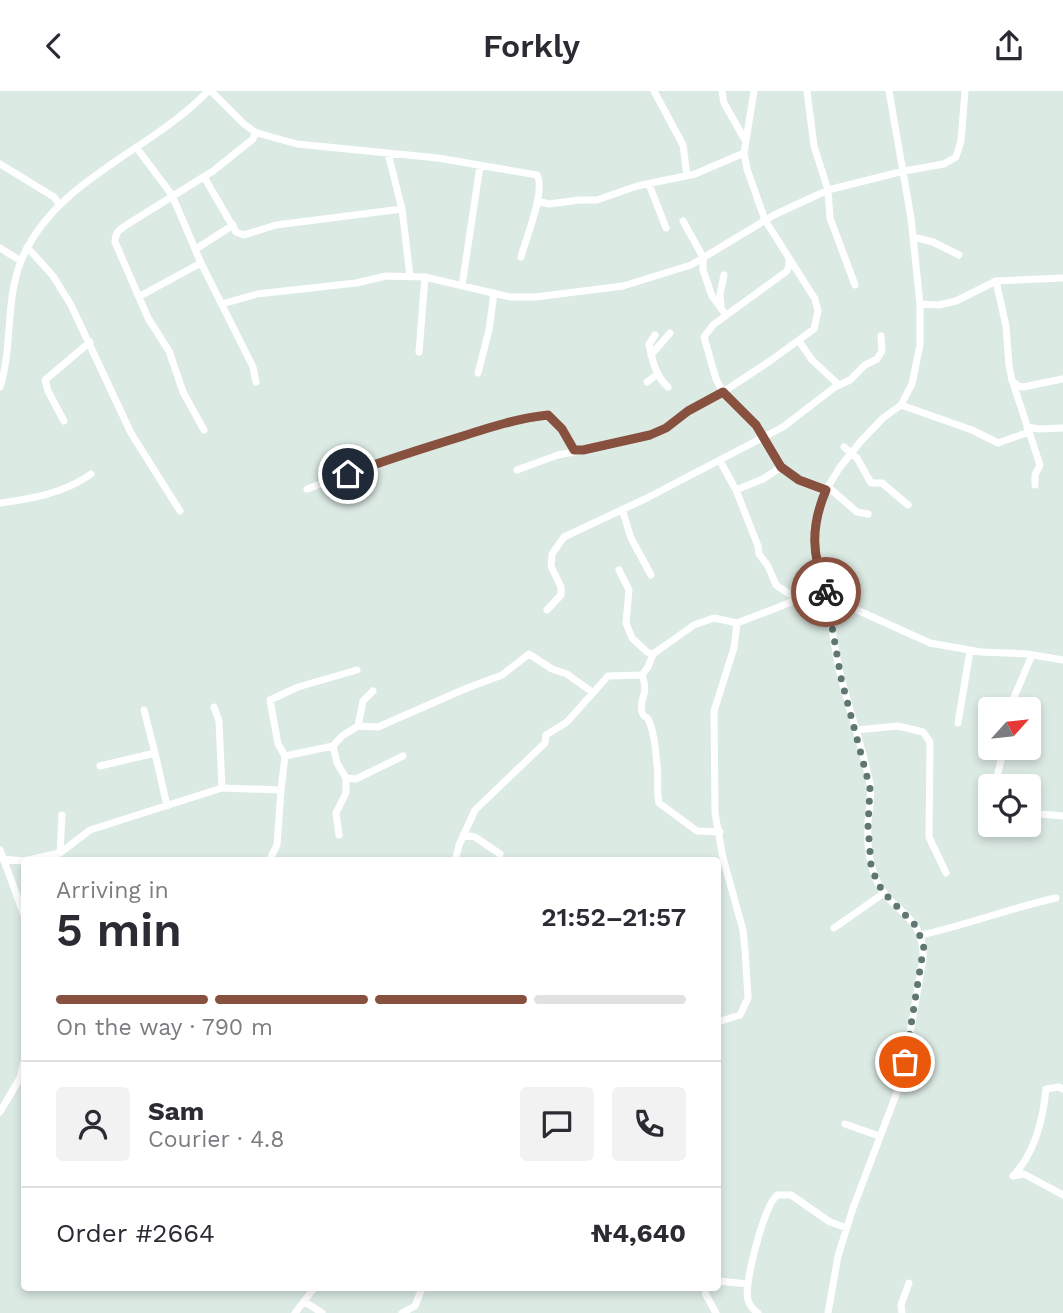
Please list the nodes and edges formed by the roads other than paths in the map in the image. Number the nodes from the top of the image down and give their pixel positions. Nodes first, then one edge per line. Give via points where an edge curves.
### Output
1 (209, 91) edge
2 (654, 91) edge
3 (722, 91) edge
4 (754, 91) edge
5 (807, 91) edge
6 (889, 91) edge
7 (965, 91) edge
8 (254, 132) junction
9 (746, 141) junction
10 (136, 147) junction
11 (388, 153) junction
12 (744, 153) junction
13 (0, 164) edge
14 (480, 166) junction
15 (904, 171) junction
16 (687, 176) junction
17 (204, 177) junction
18 (649, 184) junction
19 (828, 190) junction
20 (172, 195) junction
21 (537, 201) junction
22 (59, 204) junction
23 (402, 209) junction
24 (765, 220) junction
25 (682, 221) dead end
26 (233, 225) junction
27 (666, 228) dead end
28 (913, 237) junction
29 (27, 247) junction
30 (0, 249) edge
31 (196, 249) junction
32 (959, 255) dead end
33 (521, 257) dead end
34 (703, 257) junction
35 (789, 258) junction
36 (21, 261) junction
37 (201, 263) junction
38 (724, 275) dead end
39 (410, 276) junction
40 (425, 277) junction
41 (1063, 278) edge
42 (996, 281) junction
43 (856, 285) dead end
44 (462, 286) junction
45 (494, 293) junction
46 (140, 296) junction
47 (222, 304) junction
48 (920, 304) junction
49 (721, 307) junction
50 (726, 315) junction
51 (4, 327) edge
52 (670, 333) dead end
53 (655, 335) dead end
54 (881, 336) dead end
55 (799, 341) dead end
56 (90, 342) junction
57 (419, 352) dead end
58 (651, 355) junction
59 (478, 373) dead end
60 (657, 374) junction
61 (1063, 379) edge
62 (1012, 380) junction
63 (256, 381) dead end
64 (647, 382) dead end
65 (1, 383) edge
66 (839, 385) junction
67 (668, 387) dead end
68 (723, 392) junction
69 (901, 405) junction
70 (64, 421) dead end
71 (1063, 428) edge
72 (1028, 429) junction
73 (204, 430) dead end
74 (763, 437) junction
75 (844, 447) dead end
76 (583, 450) junction
77 (852, 452) junction
78 (720, 461) junction
79 (781, 467) junction
80 (517, 470) dead end
81 (91, 474) dead end
82 (1035, 485) dead end
83 (827, 488) junction
84 (307, 489) dead end
85 (736, 490) junction
86 (0, 503) edge
87 (908, 505) dead end
88 (622, 509) junction
89 (180, 510) dead end
90 (868, 514) dead end
91 (619, 571) dead end
92 (651, 575) dead end
93 (822, 581) junction
94 (826, 590) junction
95 (797, 599) junction
96 (547, 610) dead end
97 (737, 623) junction
98 (970, 650) junction
99 (653, 654) junction
100 (1032, 655) junction
101 (1063, 660) edge
102 (357, 670) dead end
103 (642, 675) junction
104 (373, 691) dead end
105 (592, 692) junction
106 (1014, 697) edge
107 (214, 707) dead end
108 (144, 710) dead end
109 (958, 723) dead end
110 (358, 726) junction
111 (856, 730) junction
112 (333, 746) junction
113 (155, 754) junction
114 (285, 756) junction
115 (403, 756) dead end
116 (100, 766) dead end
117 (346, 778) junction
118 (222, 788) junction
119 (281, 790) junction
120 (167, 806) junction
121 (1041, 814) edge
122 (62, 815) dead end
123 (1063, 816) edge
124 (720, 832) junction
125 (339, 835) dead end
126 (463, 835) junction
127 (60, 853) junction
128 (499, 854) dead end
129 (1, 855) edge
130 (42, 857) edge
131 (271, 857) edge
132 (456, 857) edge
133 (21, 860) edge
134 (946, 873) dead end
135 (884, 893) junction
136 (1056, 898) dead end
137 (21, 907) edge
138 (834, 928) dead end
139 (921, 935) junction
140 (721, 1021) edge
141 (21, 1074) edge
142 (1063, 1089) edge
143 (0, 1112) edge
144 (845, 1124) dead end
145 (879, 1136) junction
146 (1063, 1195) edge
147 (847, 1228) junction
148 (721, 1281) edge
149 (909, 1283) dead end
150 (748, 1285) junction
151 (312, 1291) edge
152 (421, 1291) edge
153 (705, 1291) edge
154 (305, 1302) junction
155 (295, 1313) edge
156 (322, 1313) edge
157 (402, 1313) edge
158 (716, 1313) edge
159 (758, 1313) edge
160 (828, 1313) edge
161 (902, 1313) edge

1 - 8 street
1 - 10 street via 190,110
2 - 16 street via 683,145
3 - 9 street
4 - 9 street
5 - 19 street via 814,146
6 - 15 street
7 - 15 street via 956,157 944,164
8 - 11 street via 297,143
8 - 17 street via 249,142
9 - 12 street
10 - 20 street
10 - 22 street
11 - 14 street
11 - 23 street
12 - 16 street
12 - 24 street
13 - 22 street
14 - 21 street via 537,175
14 - 44 street
15 - 19 street
15 - 28 street
16 - 18 street
17 - 20 street
17 - 26 street
18 - 21 street via 597,200
18 - 27 street
19 - 24 street
19 - 43 street via 830,218
20 - 31 street
20 - 46 street via 115,236
21 - 33 street
22 - 29 street
23 - 26 street via 276,225 244,235
23 - 39 street
24 - 34 street
24 - 35 street
25 - 34 street
26 - 31 street
28 - 32 street via 933,241
28 - 48 street
29 - 36 street
29 - 56 street via 53,276
30 - 36 street
31 - 37 street
34 - 45 street via 623,286 535,297
34 - 49 street via 712,296
35 - 50 street via 787,271
35 - 68 street via 816,299 814,329
36 - 51 street
37 - 46 street
37 - 47 street
38 - 49 street
39 - 40 street
39 - 47 street via 257,294
40 - 44 street
40 - 57 street
41 - 42 street
42 - 48 street via 956,301
42 - 62 street
44 - 45 street
45 - 59 street
46 - 73 street
47 - 63 street
48 - 69 street via 920,345 912,384
49 - 50 street
50 - 68 street via 704,337
51 - 65 street
52 - 58 street
53 - 58 street via 649,344
54 - 66 street via 881,356
55 - 66 street
56 - 70 street via 45,380
56 - 89 street via 131,433
58 - 60 street
60 - 64 street
60 - 67 street
61 - 62 street via 1023,387
62 - 72 street
66 - 74 street via 783,428
68 - 74 street
68 - 76 street via 650,435
69 - 72 street via 998,443
69 - 77 street
71 - 72 street
72 - 82 street via 1040,465
74 - 78 street
74 - 79 street
75 - 77 street
76 - 80 street
76 - 84 street via 574,450 562,429 548,415 540,415 442,442
77 - 83 street
77 - 87 street via 871,483 882,483
78 - 85 street
78 - 88 street
79 - 83 street via 799,480
79 - 85 street
81 - 86 street via 62,489
83 - 90 street via 857,512
83 - 93 street via 814,529
85 - 95 street via 759,554 772,577
88 - 92 street
88 - 96 street via 558,544 551,566 561,595
91 - 99 street via 629,590 626,623 632,639
93 - 94 street
93 - 95 street
94 - 98 street via 846,605 930,643
94 - 111 street via 841,678
95 - 97 street
97 - 99 street via 713,618 694,625
97 - 124 street via 714,712 715,813
98 - 100 street
98 - 109 street
99 - 103 street
100 - 101 street
100 - 106 street
102 - 114 street via 270,700 278,744
103 - 105 street via 608,676
103 - 124 street via 647,688 643,714 649,720 657,763 659,803 697,831
104 - 110 street via 363,701
105 - 110 street via 529,654 502,675 378,727
105 - 126 street via 475,810
107 - 118 street via 219,721
108 - 113 street
110 - 112 street
111 - 134 street via 898,726 923,732 930,742 929,837
111 - 135 street via 870,788 871,865
112 - 114 street
112 - 117 street
113 - 116 street
113 - 120 street
114 - 119 street
115 - 117 street via 356,779
117 - 125 street via 346,793 336,813
118 - 119 street
118 - 120 street
119 - 131 street via 278,845
120 - 127 street via 90,829
121 - 123 street
122 - 127 street
124 - 140 street via 743,930 748,998 740,1015
126 - 128 street via 475,837
126 - 132 street
127 - 130 street
129 - 133 street
129 - 137 street
135 - 138 street
135 - 139 street
136 - 139 street
139 - 145 street via 923,959 902,1079
141 - 143 street
142 - 146 street via 1046,1089 1044,1116 1025,1164 1013,1176 1024,1174
144 - 145 street
145 - 147 street
147 - 150 street via 791,1195 777,1195 762,1223
147 - 160 street
148 - 150 street
149 - 161 street
150 - 159 street via 746,1296
151 - 154 street
152 - 157 street via 415,1306
153 - 158 street
154 - 155 street
154 - 156 street

